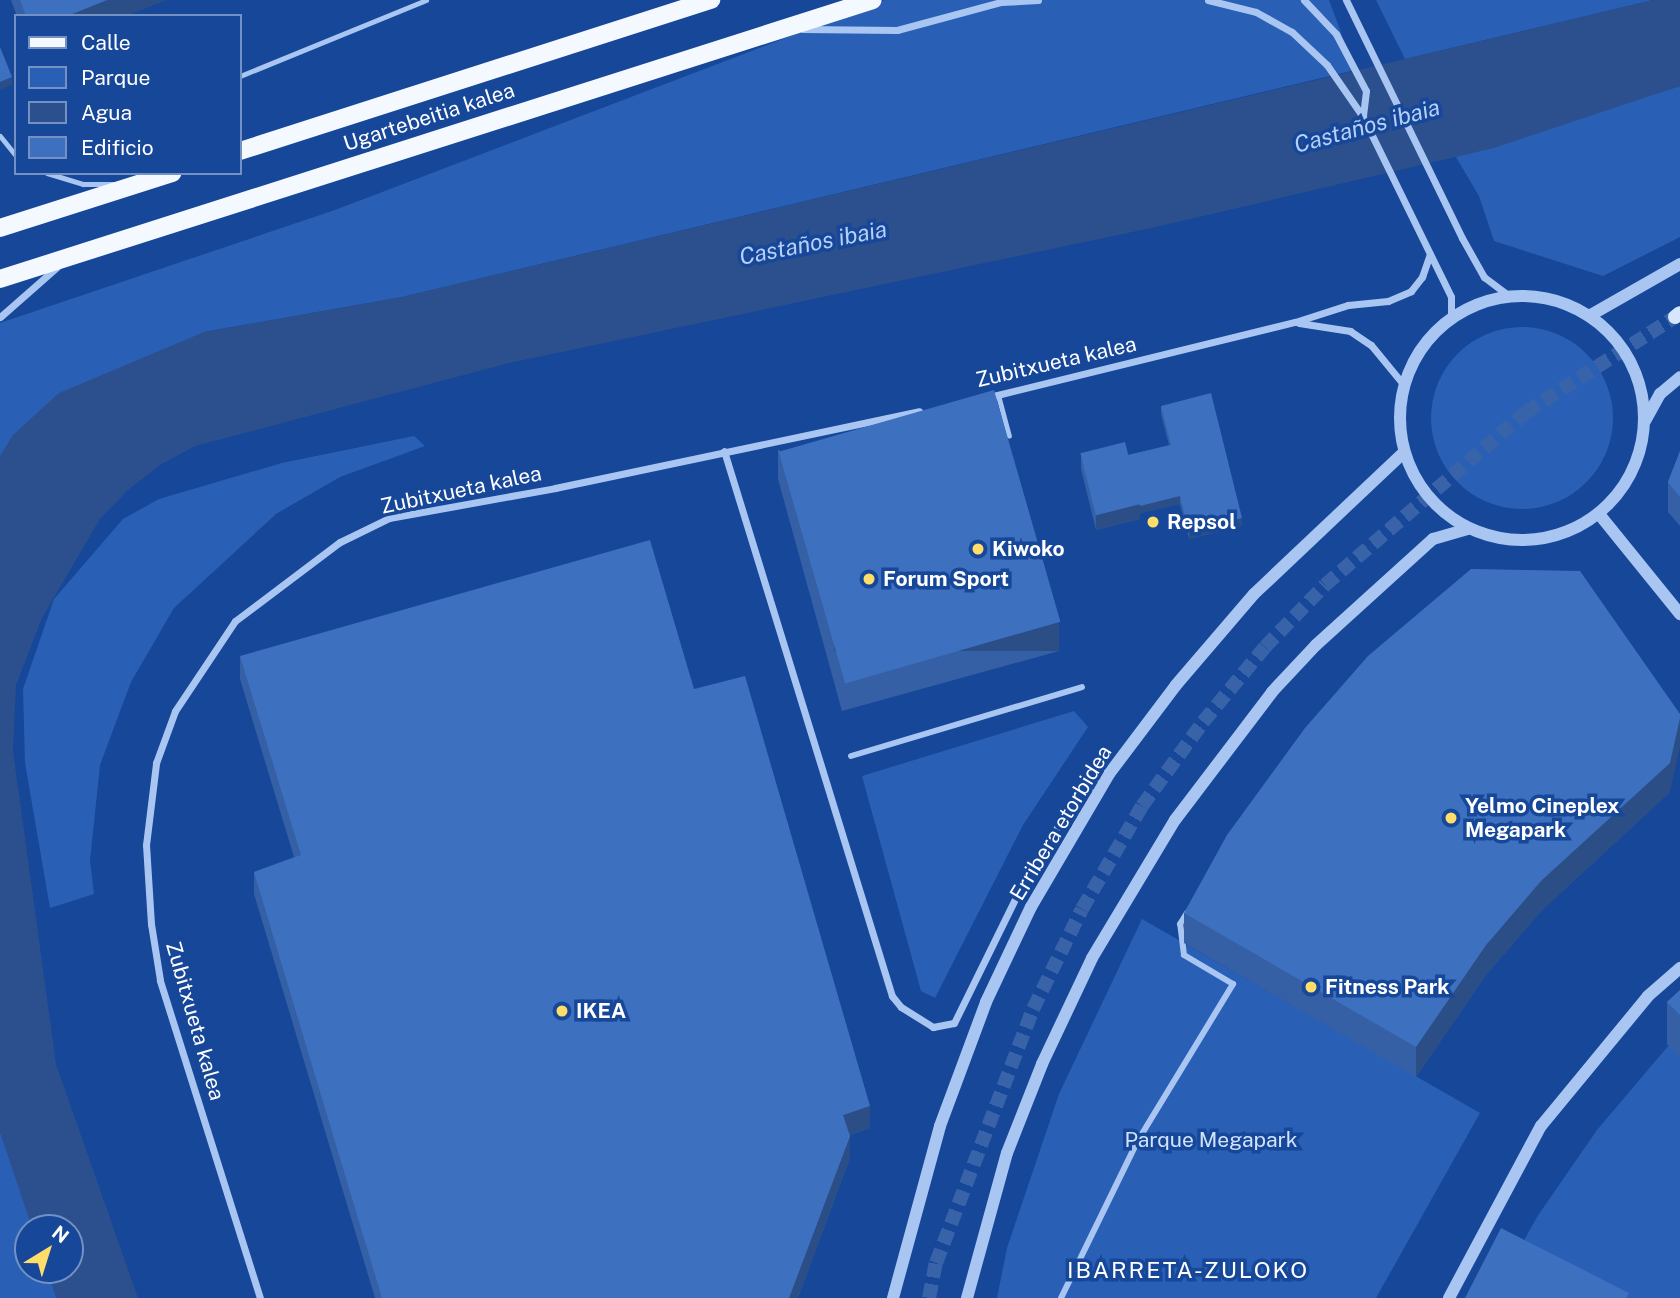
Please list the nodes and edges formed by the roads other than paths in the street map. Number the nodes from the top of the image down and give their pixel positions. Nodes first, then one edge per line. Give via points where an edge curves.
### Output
1 (426, 0) edge
2 (711, 0) edge
3 (873, 0) edge
4 (1038, 0) edge
5 (1208, 0) edge
6 (1304, 0) edge
7 (1346, 0) edge
8 (789, 29) junction
9 (242, 75) edge
10 (1363, 117) junction
11 (0, 136) edge
12 (242, 150) edge
13 (14, 154) edge
14 (54, 175) edge
15 (166, 175) edge
16 (139, 184) junction
17 (0, 228) edge
18 (1430, 254) junction
19 (67, 258) junction
20 (1680, 264) edge
21 (0, 279) edge
22 (1509, 296) junction
23 (1589, 316) junction
24 (0, 317) edge
25 (1451, 317) junction
26 (1295, 322) junction
27 (1680, 377) edge
28 (1404, 384) junction
29 (998, 395) junction
30 (984, 398) edge
31 (929, 409) edge
32 (1645, 421) junction
33 (1009, 436) edge
34 (724, 451) junction
35 (1404, 452) junction
36 (1600, 514) junction
37 (1469, 529) junction
38 (1680, 614) edge
39 (1082, 687) dead end
40 (851, 756) dead end
41 (1109, 774) junction
42 (1192, 903) edge
43 (1680, 968) edge
44 (260, 1298) edge
45 (893, 1298) edge
46 (967, 1298) edge
47 (1061, 1298) edge
48 (1449, 1298) edge

1 - 9 lane
2 - 12 main road, Ugartebeitia kalea
3 - 8 main road, Ugartebeitia kalea
4 - 8 street via 1001,2 897,30
5 - 10 street via 1255,12 1292,32 1326,65
6 - 10 street via 1336,34 1366,91
7 - 22 street via 1462,238 1484,277
8 - 19 main road, Ugartebeitia kalea
10 - 18 street
11 - 13 lane
14 - 16 lane via 83,184
15 - 16 main road
16 - 17 main road
18 - 25 street via 1451,297
18 - 26 street, Zubitxueta kalea via 1422,277 1400,297 1348,305
19 - 21 main road, Ugartebeitia kalea
19 - 24 street
20 - 23 street
22 - 23 street via 1551,299
22 - 25 street
23 - 32 street via 1612,336 1630,361 1642,390
25 - 28 street via 1422,347
26 - 28 street, Zubitxueta kalea via 1350,331 1371,345
26 - 29 street, Zubitxueta kalea
27 - 32 street via 1660,394
28 - 35 street via 1399,407
29 - 30 street, Zubitxueta kalea
29 - 33 lane
31 - 34 street, Zubitxueta kalea
32 - 36 street via 1632,472
34 - 41 street via 892,996 901,1007 933,1027 954,1023 1016,897 1065,814
34 - 44 street, Zubitxueta kalea via 377,524 340,542 234,621 176,710 156,763 146,845 151,924 160,980
35 - 37 street via 1440,510
35 - 41 street, Erribera etorbidea via 1239,612
36 - 37 street via 1580,527 1537,540 1514,541
36 - 38 street
37 - 46 street via 1433,539 1316,645 1256,712 1175,820 1093,958 1041,1064 1003,1164
39 - 40 street
41 - 45 street, Erribera etorbidea via 1031,907 986,1002 940,1126
42 - 47 street via 1180,924 1184,955 1233,984 1137,1142
43 - 48 street via 1648,996 1541,1126

